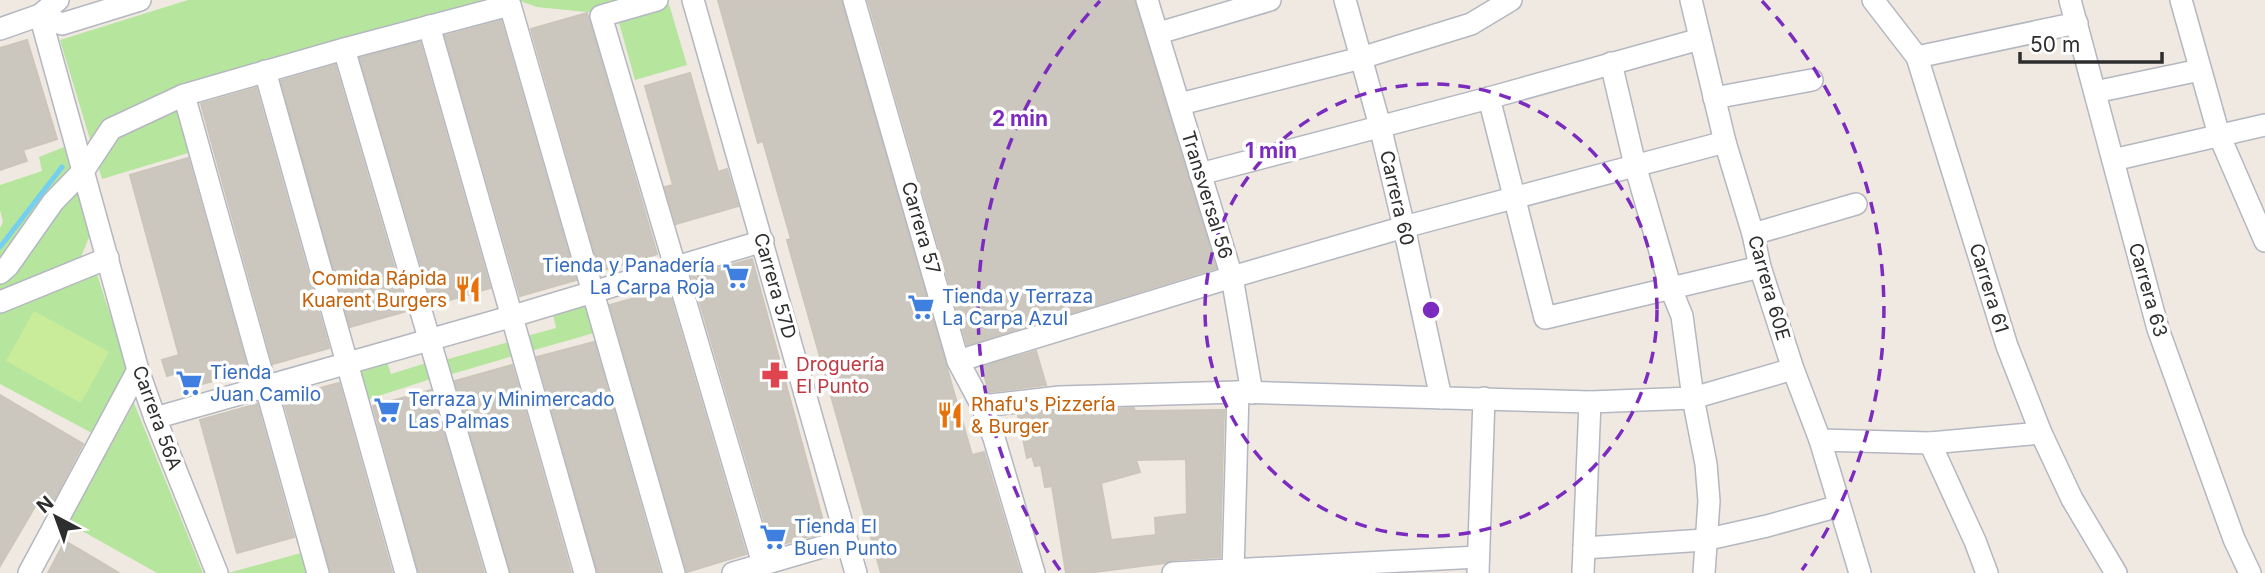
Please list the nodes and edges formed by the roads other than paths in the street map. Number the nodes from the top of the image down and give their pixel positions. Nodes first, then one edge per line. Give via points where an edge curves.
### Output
1 (58, 0) edge
2 (140, 0) edge
3 (657, 0) edge
4 (693, 0) edge
5 (854, 0) edge
6 (1147, 0) edge
7 (1270, 0) edge
8 (1345, 0) edge
9 (1511, 0) edge
10 (1691, 0) edge
11 (1873, 0) edge
12 (2070, 0) edge
13 (2181, 0) edge
14 (40, 15) junction
15 (2077, 23) junction
16 (429, 26) junction
17 (0, 29) edge
18 (1159, 33) junction
19 (1700, 39) junction
20 (344, 49) junction
21 (1917, 57) junction
22 (1361, 58) junction
23 (1611, 63) junction
24 (2200, 70) junction
25 (265, 71) junction
26 (1812, 80) dead end
27 (2095, 92) junction
28 (184, 95) junction
29 (1489, 98) junction
30 (1714, 98) junction
31 (1180, 104) junction
32 (2265, 125) edge
33 (1380, 126) junction
34 (2219, 135) junction
35 (1725, 142) junction
36 (2113, 160) junction
37 (1635, 165) junction
38 (84, 170) junction
39 (1200, 173) junction
40 (1516, 198) junction
41 (1856, 204) dead end
42 (1404, 227) junction
43 (1753, 234) junction
44 (763, 241) junction
45 (2265, 242) edge
46 (108, 258) junction
47 (1760, 267) junction
48 (676, 268) junction
49 (0, 273) edge
50 (1232, 276) junction
51 (1671, 289) junction
52 (593, 292) junction
53 (0, 302) edge
54 (513, 316) junction
55 (429, 339) junction
56 (958, 361) junction
57 (346, 363) junction
58 (1793, 369) junction
59 (138, 370) junction
60 (264, 385) junction
61 (1245, 392) junction
62 (1441, 398) junction
63 (1484, 398) junction
64 (1693, 398) junction
65 (1590, 402) junction
66 (982, 406) junction
67 (155, 418) junction
68 (2040, 433) junction
69 (1820, 440) junction
70 (1930, 443) junction
71 (1839, 506) junction
72 (846, 540) junction
73 (1704, 540) junction
74 (1584, 548) junction
75 (1478, 565) edge
76 (761, 568) edge
77 (1233, 571) edge
78 (29, 573) edge
79 (217, 573) edge
80 (318, 573) edge
81 (407, 573) edge
82 (498, 573) edge
83 (585, 573) edge
84 (674, 573) edge
85 (733, 573) edge
86 (856, 573) edge
87 (1034, 573) edge
88 (1173, 573) edge
89 (1583, 573) edge
90 (1704, 573) edge
91 (1860, 573) edge
92 (1987, 573) edge
93 (2116, 573) edge
94 (2250, 573) edge

1 - 14 street
2 - 14 street via 62,24
3 - 48 street via 601,16
4 - 44 street, Carrera 57D
5 - 56 street, Carrera 57
6 - 18 street, Transversal 56
7 - 18 street
8 - 22 street, Carrera 60
9 - 22 street via 1471,24
10 - 19 street, Carrera 60E
11 - 21 street, Carrera 61
12 - 15 street, Carrera 63
13 - 24 street
14 - 17 street
14 - 38 street, Carrera 56A
15 - 21 street
15 - 27 street, Carrera 63
16 - 20 street
16 - 52 street via 510,5
16 - 54 street
18 - 31 street, Transversal 56
19 - 23 street
19 - 30 street, Carrera 60E
20 - 25 street
20 - 55 street
21 - 68 street, Carrera 61 via 2007,346
22 - 31 street
22 - 33 street, Carrera 60
23 - 29 street
23 - 37 street
24 - 27 street
24 - 34 street
25 - 28 street
25 - 57 street
26 - 30 street
27 - 36 street, Carrera 63
28 - 38 street via 111,130
28 - 60 street
29 - 33 street
29 - 40 street
30 - 35 street, Carrera 60E
31 - 39 street, Transversal 56
32 - 34 street
33 - 39 street
33 - 42 street, Carrera 60
34 - 36 street
34 - 45 street
35 - 37 street
35 - 43 street, Carrera 60E
36 - 94 street, Carrera 63 via 2158,329
37 - 40 street
37 - 51 street
38 - 46 street, Carrera 56A
38 - 49 street via 53,202
39 - 50 street, Transversal 56
40 - 42 street
40 - 51 street via 1545,318
41 - 43 street
42 - 50 street
42 - 62 street, Carrera 60
43 - 47 street, Carrera 60E
44 - 48 street
44 - 72 street, Carrera 57D
46 - 53 street
46 - 59 street, Carrera 56A
47 - 51 street
47 - 58 street, Carrera 60E
48 - 52 street
48 - 76 street
50 - 56 street
50 - 61 street, Transversal 56
51 - 64 street via 1682,316
52 - 54 street
52 - 84 street
54 - 55 street
54 - 83 street
55 - 57 street
55 - 82 street
56 - 66 street, Carrera 57
57 - 60 street
57 - 81 street
58 - 64 street
58 - 69 street, Carrera 60E
59 - 67 street, Carrera 56A
59 - 78 street
60 - 67 street
60 - 80 street
61 - 62 street
61 - 66 street via 1060,397
61 - 77 street, Transversal 56
62 - 63 street
63 - 65 street
63 - 75 street
64 - 65 street
64 - 73 street via 1709,502
65 - 74 street
66 - 87 street, Carrera 57
67 - 79 street, Carrera 56A
68 - 70 street
68 - 93 street, Carrera 61 via 2071,499
69 - 70 street
69 - 71 street, Carrera 60E
70 - 92 street
71 - 73 street
71 - 91 street, Carrera 60E
72 - 76 street
72 - 86 street, Carrera 57D
73 - 74 street
73 - 90 street
74 - 89 street
75 - 77 street
76 - 85 street
77 - 88 street

